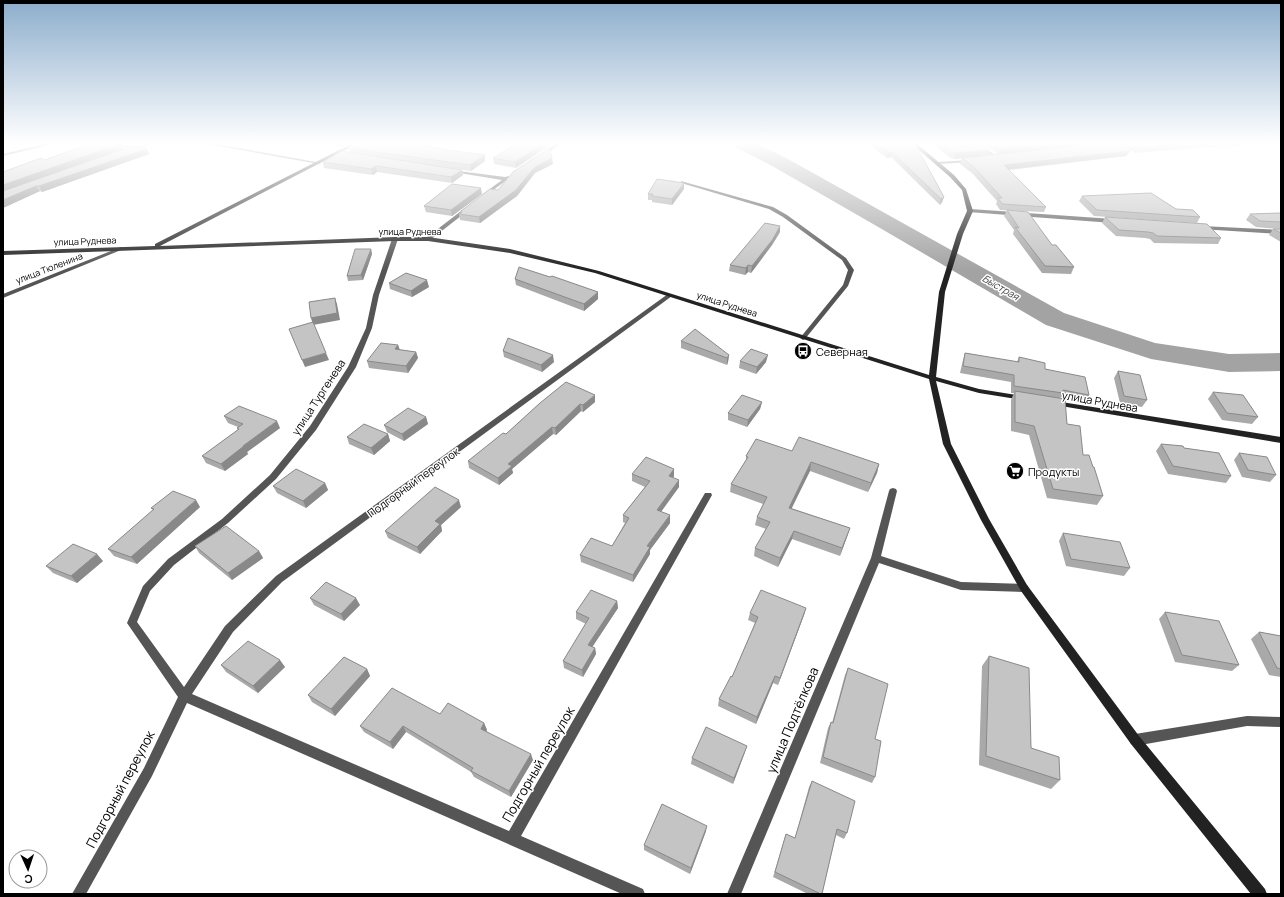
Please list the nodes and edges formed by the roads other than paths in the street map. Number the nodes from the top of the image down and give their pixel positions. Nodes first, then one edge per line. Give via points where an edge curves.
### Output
1 (274, 186) edge
2 (497, 186) edge
3 (696, 186) edge
4 (960, 186) edge
5 (482, 197) edge
6 (470, 206) edge
7 (970, 211) junction
8 (1122, 222) edge
9 (1194, 227) edge
10 (1281, 232) edge
11 (395, 239) junction
12 (428, 239) junction
13 (155, 246) junction
14 (123, 248) junction
15 (3, 253) edge
16 (670, 295) junction
17 (3, 296) edge
18 (803, 338) junction
19 (932, 378) junction
20 (1033, 400) edge
21 (1048, 402) edge
22 (1281, 440) edge
23 (893, 491) dead end
24 (708, 495) dead end
25 (876, 558) junction
26 (1024, 588) junction
27 (184, 696) junction
28 (1281, 722) edge
29 (1135, 740) junction
30 (512, 839) junction
31 (80, 894) edge
32 (638, 894) edge
33 (734, 894) edge
34 (1260, 894) edge

1 - 13 street
2 - 5 street
3 - 18 street via 771,208 844,259 851,270 846,285
4 - 7 street
6 - 12 street
7 - 8 street
7 - 19 street via 942,292
9 - 10 street
11 - 12 street, улица Руднева
11 - 13 street, улица Руднева
11 - 27 street, улица Тургенева via 368,328 352,367 313,428 273,477 166,568 146,590 132,623
12 - 16 street, улица Руднева via 510,251 597,272
13 - 14 street, улица Руднева
14 - 15 street, улица Руднева
14 - 17 street, улица Тюленина
16 - 18 street, улица Руднева
16 - 27 street, Подгорный переулок via 279,579 229,629
18 - 19 street, улица Руднева
19 - 20 street, улица Руднева via 979,391
19 - 26 street via 946,444
21 - 22 street, улица Руднева
23 - 25 street, улица Подтёлкова
24 - 30 street, Подгорный переулок
25 - 26 street via 961,586
25 - 33 street, улица Подтёлкова
26 - 29 street
27 - 30 street, Подгорный переулок
27 - 31 street, Подгорный переулок via 148,772
28 - 29 street via 1247,721
29 - 34 street
30 - 32 street, Подгорный переулок

